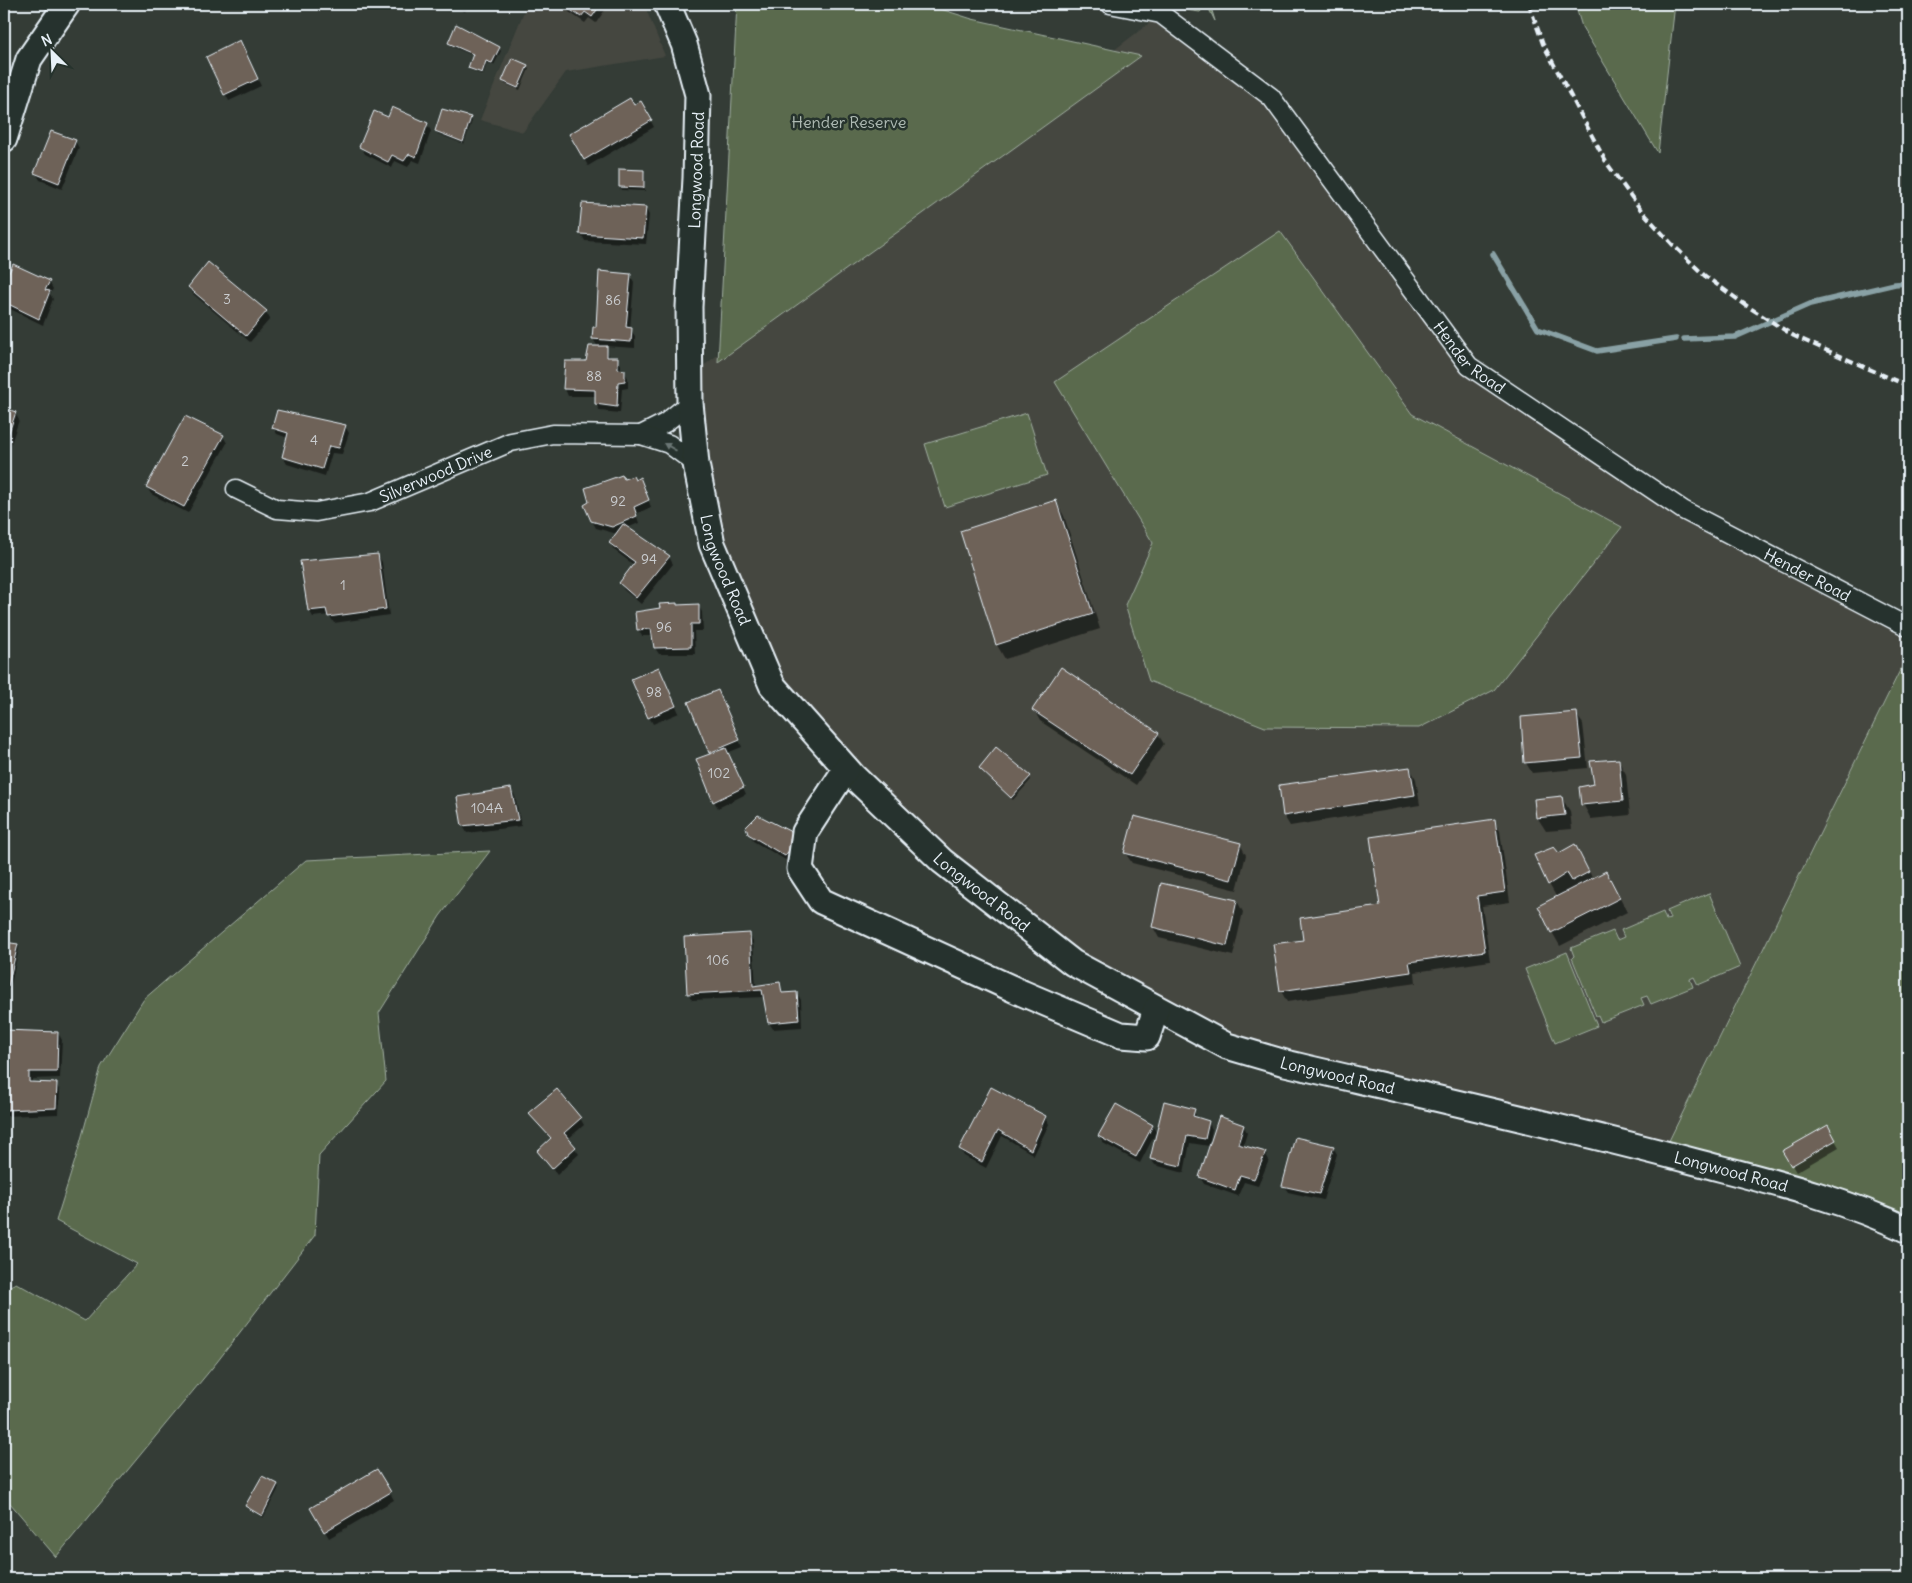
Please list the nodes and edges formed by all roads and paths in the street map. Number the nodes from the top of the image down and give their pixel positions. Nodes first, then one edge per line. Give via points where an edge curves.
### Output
1 (67, 4) edge
2 (667, 4) edge
3 (1110, 4) edge
4 (4, 139) edge
5 (690, 403) junction
6 (641, 435) junction
7 (696, 464) junction
8 (236, 489) dead end
9 (1908, 627) edge
10 (846, 769) junction
11 (1156, 1009) junction
12 (1908, 1230) edge

1 - 4 street via 29,59
2 - 5 street, Longwood Road via 684,44 698,95 689,307
3 - 9 street, Hender Road via 1161,14 1271,97 1469,366 1683,510
5 - 6 street, Silverwood Drive via 665,423
5 - 7 street, Longwood Road
7 -> 6 street, Silverwood Drive via 669,444
6 - 8 street, Silverwood Drive via 553,434 511,442 370,502 316,512 277,509
7 - 10 street, Longwood Road via 712,544 772,685
10 - 11 street, Longwood Road via 942,861 1073,963
10 - 11 street via 805,832 800,869 821,901 1122,1035 1147,1037
11 - 12 street, Longwood Road via 1227,1046 1709,1166 1832,1200

